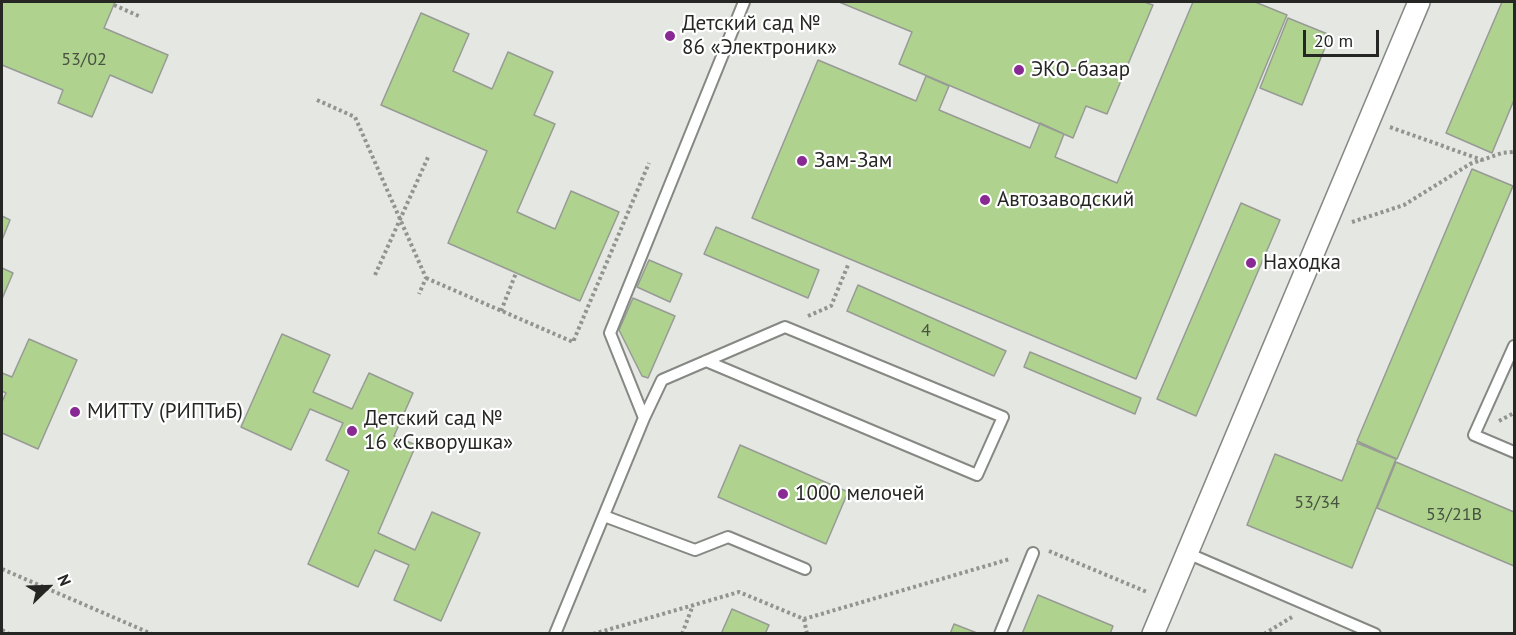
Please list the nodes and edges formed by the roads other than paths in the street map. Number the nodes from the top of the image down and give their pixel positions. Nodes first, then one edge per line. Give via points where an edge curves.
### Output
1 (744, 2) edge
2 (1419, 2) edge
3 (1515, 345) edge
4 (706, 361) junction
5 (644, 418) junction
6 (1515, 452) edge
7 (604, 516) junction
8 (1033, 553) road end
9 (1187, 553) junction
10 (805, 568) dead end
11 (1373, 632) edge
12 (555, 633) edge
13 (1000, 633) edge
14 (1153, 633) edge

1 - 5 lane via 693,111 610,333
2 - 9 street
3 - 6 lane via 1474,435
4 - 4 lane via 785,327 1003,417 977,475
4 - 5 lane via 662,380
5 - 7 lane
7 - 10 lane via 695,550 728,537
7 - 12 lane
8 - 13 lane
9 - 11 lane
9 - 14 street

